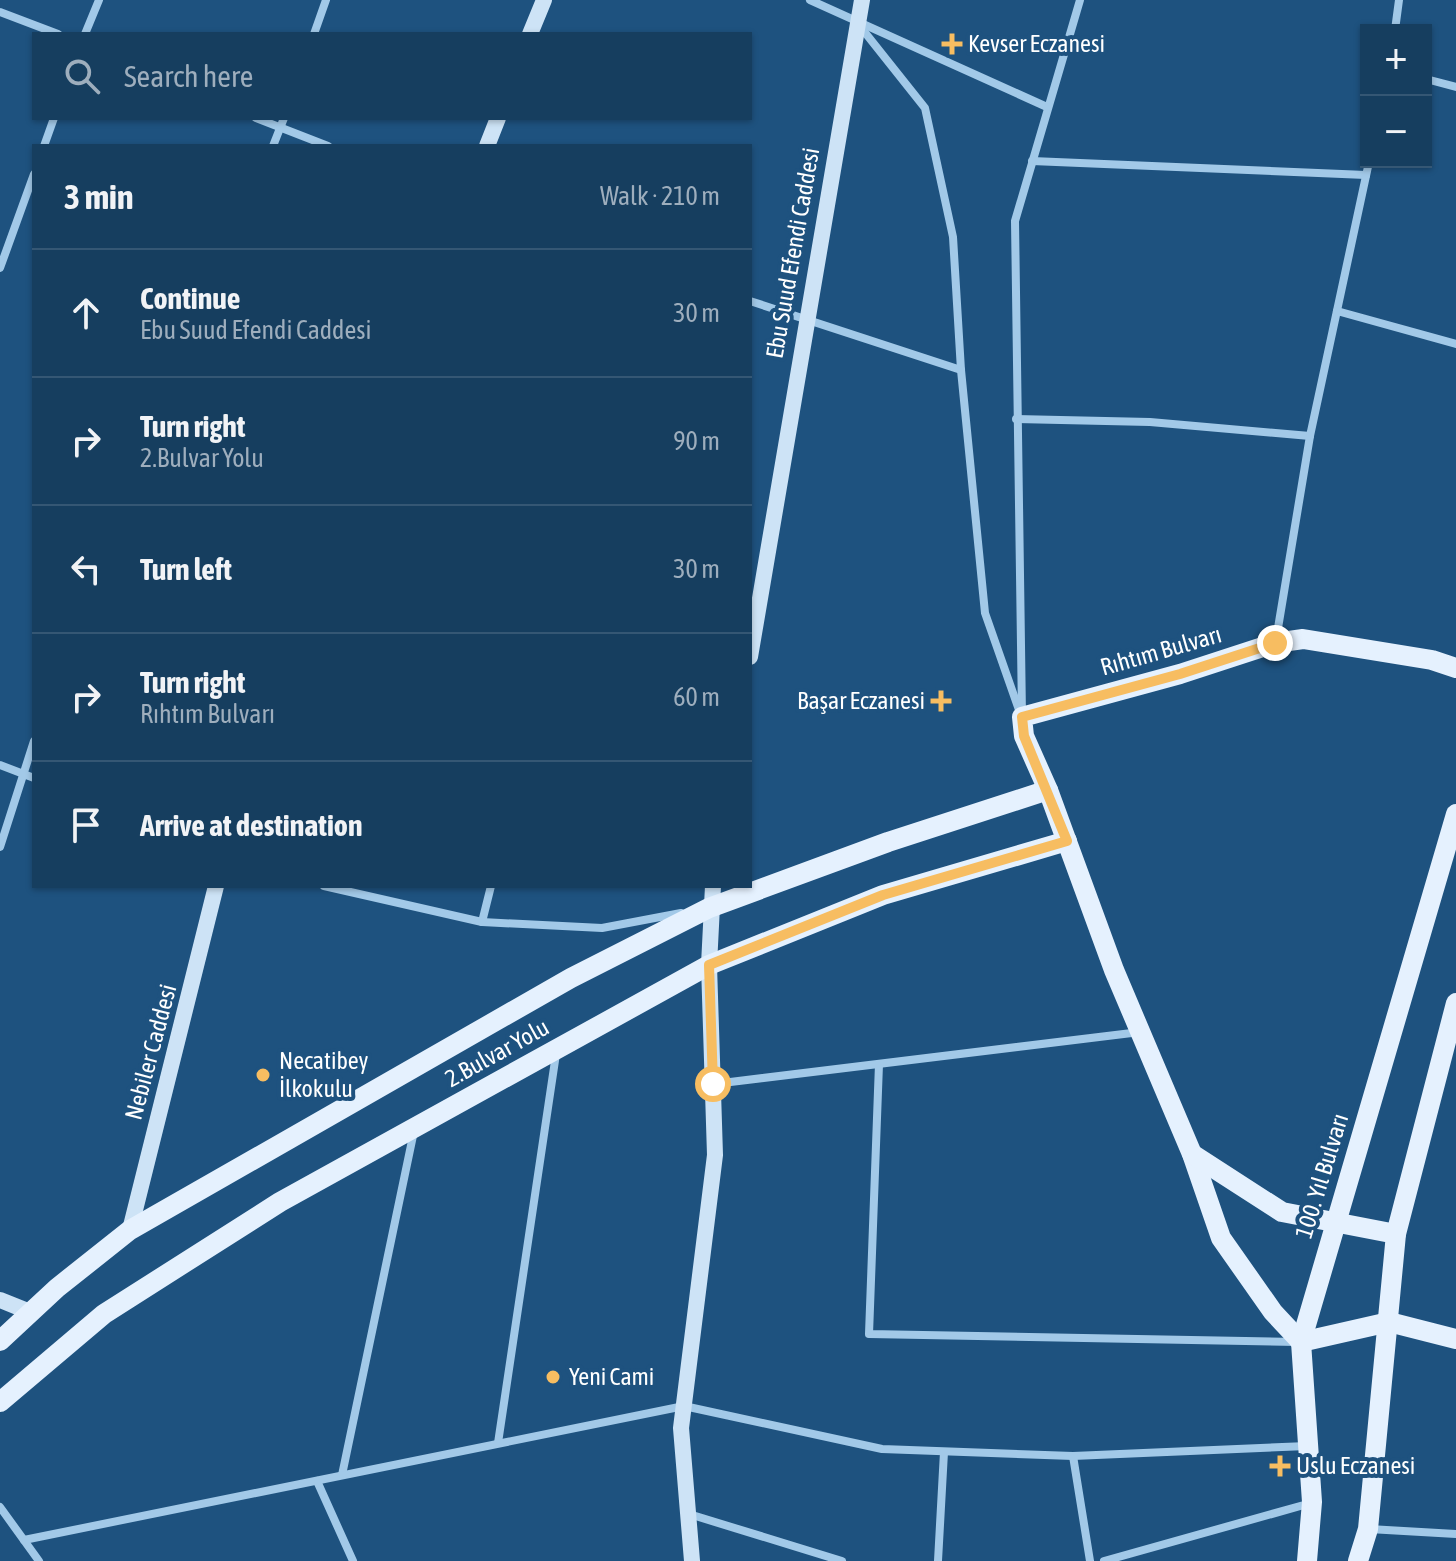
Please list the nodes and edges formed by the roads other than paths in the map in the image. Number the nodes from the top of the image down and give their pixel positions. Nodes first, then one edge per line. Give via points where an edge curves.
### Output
1 (99, 0) edge
2 (326, 0) edge
3 (544, 0) edge
4 (810, 0) edge
5 (862, 0) edge
6 (1080, 0) edge
7 (1399, 0) edge
8 (0, 12) edge
9 (859, 24) junction
10 (1396, 24) edge
11 (53, 32) edge
12 (86, 32) edge
13 (315, 32) edge
14 (531, 32) edge
15 (1432, 81) edge
16 (1456, 87) edge
17 (1047, 107) junction
18 (53, 120) edge
19 (261, 120) edge
20 (283, 120) edge
21 (497, 120) edge
22 (280, 128) junction
23 (45, 144) edge
24 (274, 144) edge
25 (323, 144) edge
26 (488, 144) edge
27 (1032, 161) junction
28 (1368, 168) edge
29 (1366, 175) junction
30 (32, 180) edge
31 (0, 268) edge
32 (752, 302) edge
33 (1337, 311) junction
34 (805, 321) junction
35 (1456, 344) edge
36 (961, 370) junction
37 (1016, 419) junction
38 (1310, 436) junction
39 (1275, 643) junction
40 (752, 645) edge
41 (1456, 668) edge
42 (1022, 717) junction
43 (32, 746) edge
44 (0, 765) edge
45 (21, 773) junction
46 (32, 777) edge
47 (1048, 790) junction
48 (1456, 814) edge
49 (1067, 841) junction
50 (0, 847) edge
51 (216, 888) edge
52 (333, 888) edge
53 (490, 888) edge
54 (713, 888) edge
55 (709, 908) junction
56 (482, 922) junction
57 (709, 965) junction
58 (1456, 1003) edge
59 (1140, 1032) junction
60 (557, 1049) junction
61 (879, 1064) junction
62 (713, 1084) junction
63 (415, 1128) junction
64 (1192, 1154) junction
65 (1335, 1222) junction
66 (130, 1230) junction
67 (1396, 1234) junction
68 (0, 1300) edge
69 (30, 1312) junction
70 (1389, 1322) junction
71 (1456, 1339) edge
72 (0, 1341) edge
73 (1301, 1342) junction
74 (0, 1402) edge
75 (684, 1406) junction
76 (498, 1443) junction
77 (1307, 1446) junction
78 (944, 1452) junction
79 (1073, 1456) junction
80 (342, 1475) junction
81 (317, 1481) junction
82 (1312, 1502) junction
83 (0, 1507) edge
84 (688, 1513) junction
85 (1368, 1529) junction
86 (1456, 1534) edge
87 (24, 1540) junction
88 (39, 1561) edge
89 (353, 1561) edge
90 (692, 1561) edge
91 (842, 1561) edge
92 (938, 1561) edge
93 (1090, 1561) edge
94 (1104, 1561) edge
95 (1307, 1561) edge
96 (1358, 1561) edge

1 - 12 street
2 - 13 street
3 - 14 main road
4 - 9 street
5 - 9 main road, Ebu Suud Efendi Caddesi
6 - 17 street
7 - 10 street
8 - 11 street
9 - 17 street
9 - 34 main road, Ebu Suud Efendi Caddesi
9 - 36 street via 925,108 953,237
15 - 16 street
17 - 27 street
18 - 23 street
19 - 22 street
20 - 22 street
21 - 26 main road
22 - 24 street
22 - 25 street
27 - 29 street
27 - 37 street via 1015,221
28 - 29 street
29 - 33 street
30 - 31 street
32 - 34 street
33 - 35 street
33 - 38 street
34 - 36 street
34 - 40 main road, Ebu Suud Efendi Caddesi
36 - 42 street via 985,613
37 - 38 street via 1150,422
37 - 42 street
38 - 39 street
39 - 41 main road, Rıhtım Bulvarı via 1303,639
39 - 42 main road, Rıhtım Bulvarı
42 - 47 main road via 1024,736
43 - 45 street
44 - 45 street
45 - 46 street
45 - 50 street
47 - 49 main road
47 - 55 main road, 2.Bulvar Yolu
48 - 65 main road, 100. Yıl Bulvarı
49 - 57 main road, 2.Bulvar Yolu via 883,895
49 - 59 main road
51 - 66 main road, Nebiler Caddesi
52 - 56 street
53 - 56 street
54 - 55 main road
55 - 56 street via 602,928
55 - 57 main road
55 - 66 main road, 2.Bulvar Yolu via 571,978
57 - 60 main road, 2.Bulvar Yolu
57 - 62 main road
58 - 67 main road
59 - 61 street
59 - 64 main road
60 - 63 main road, 2.Bulvar Yolu
60 - 76 street
61 - 62 street
61 - 73 street via 869,1334
62 - 75 main road via 715,1155
63 - 74 main road, 2.Bulvar Yolu via 280,1202 104,1314
63 - 80 street
64 - 65 main road via 1282,1212
64 - 73 main road via 1221,1238
65 - 67 main road
65 - 73 main road, 100. Yıl Bulvarı
66 - 69 main road, 2.Bulvar Yolu
67 - 70 main road
68 - 69 main road
69 - 72 main road, 2.Bulvar Yolu
70 - 71 main road
70 - 73 main road
70 - 85 main road
73 - 77 main road, 100. Yıl Bulvarı
75 - 76 street
75 - 78 street via 882,1449
75 - 84 main road
76 - 80 street
77 - 79 street
77 - 82 main road, 100. Yıl Bulvarı
78 - 79 street
78 - 92 street
79 - 93 street
80 - 81 street
81 - 87 street
81 - 89 street
82 - 94 street
82 - 95 main road, 100. Yıl Bulvarı
83 - 87 street
84 - 90 main road
84 - 91 street
85 - 86 street
85 - 96 main road
87 - 88 street

